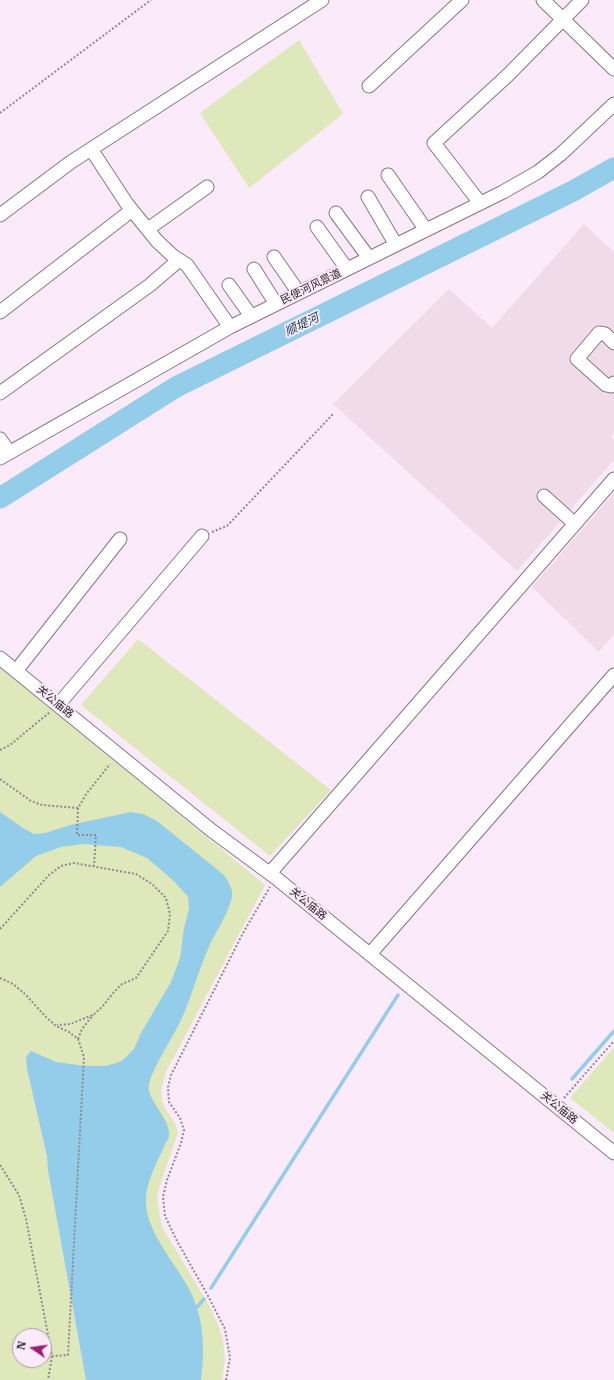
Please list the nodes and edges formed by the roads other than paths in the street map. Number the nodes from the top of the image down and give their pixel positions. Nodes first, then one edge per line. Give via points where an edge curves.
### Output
1 (322, 0) edge
2 (462, 0) edge
3 (543, 0) edge
4 (582, 0) edge
5 (563, 19) junction
6 (614, 69) edge
7 (369, 86) dead end
8 (614, 104) edge
9 (91, 149) junction
10 (388, 175) dead end
11 (207, 187) dead end
12 (368, 197) dead end
13 (480, 203) junction
14 (132, 210) junction
15 (336, 213) dead end
16 (0, 215) edge
17 (317, 227) dead end
18 (148, 229) junction
19 (426, 230) junction
20 (396, 245) junction
21 (274, 257) dead end
22 (369, 258) junction
23 (179, 260) junction
24 (254, 269) dead end
25 (347, 269) junction
26 (230, 285) dead end
27 (299, 293) junction
28 (276, 304) junction
29 (0, 312) edge
30 (251, 316) junction
31 (230, 327) junction
32 (614, 343) edge
33 (614, 383) edge
34 (0, 393) edge
35 (0, 439) edge
36 (4, 455) edge
37 (614, 479) edge
38 (544, 496) dead end
39 (575, 524) junction
40 (202, 536) road end
41 (120, 539) dead end
42 (0, 658) edge
43 (16, 671) junction
44 (614, 676) edge
45 (58, 705) junction
46 (273, 875) junction
47 (370, 954) junction
48 (614, 1153) edge

1 - 9 street
2 - 7 street
3 - 5 street
4 - 5 street
5 - 6 street
5 - 13 street via 508,75 434,143
8 - 13 street, 民便河风景道 via 538,172
9 - 14 street
9 - 16 street
10 - 19 street
11 - 18 street
12 - 20 street
13 - 19 street, 民便河风景道
14 - 18 street
14 - 29 street
15 - 22 street
17 - 25 street
18 - 23 street
19 - 20 street, 民便河风景道
20 - 22 street, 民便河风景道
21 - 27 street
22 - 25 street, 民便河风景道
23 - 31 street via 187,265
23 - 34 street via 150,285
24 - 28 street
25 - 27 street, 民便河风景道
26 - 30 street
27 - 28 street, 民便河风景道
28 - 30 street, 民便河风景道
30 - 31 street, 民便河风景道
31 - 36 street, 民便河风景道
32 - 33 street via 605,334 599,333 577,359 606,385 611,386
35 - 36 street
37 - 39 street
38 - 39 street
39 - 46 street
40 - 45 street
41 - 43 street
42 - 43 street, 关公庙路
43 - 45 street, 关公庙路
44 - 47 street
45 - 46 street, 关公庙路 via 211,830
46 - 47 street, 关公庙路
47 - 48 street, 关公庙路

